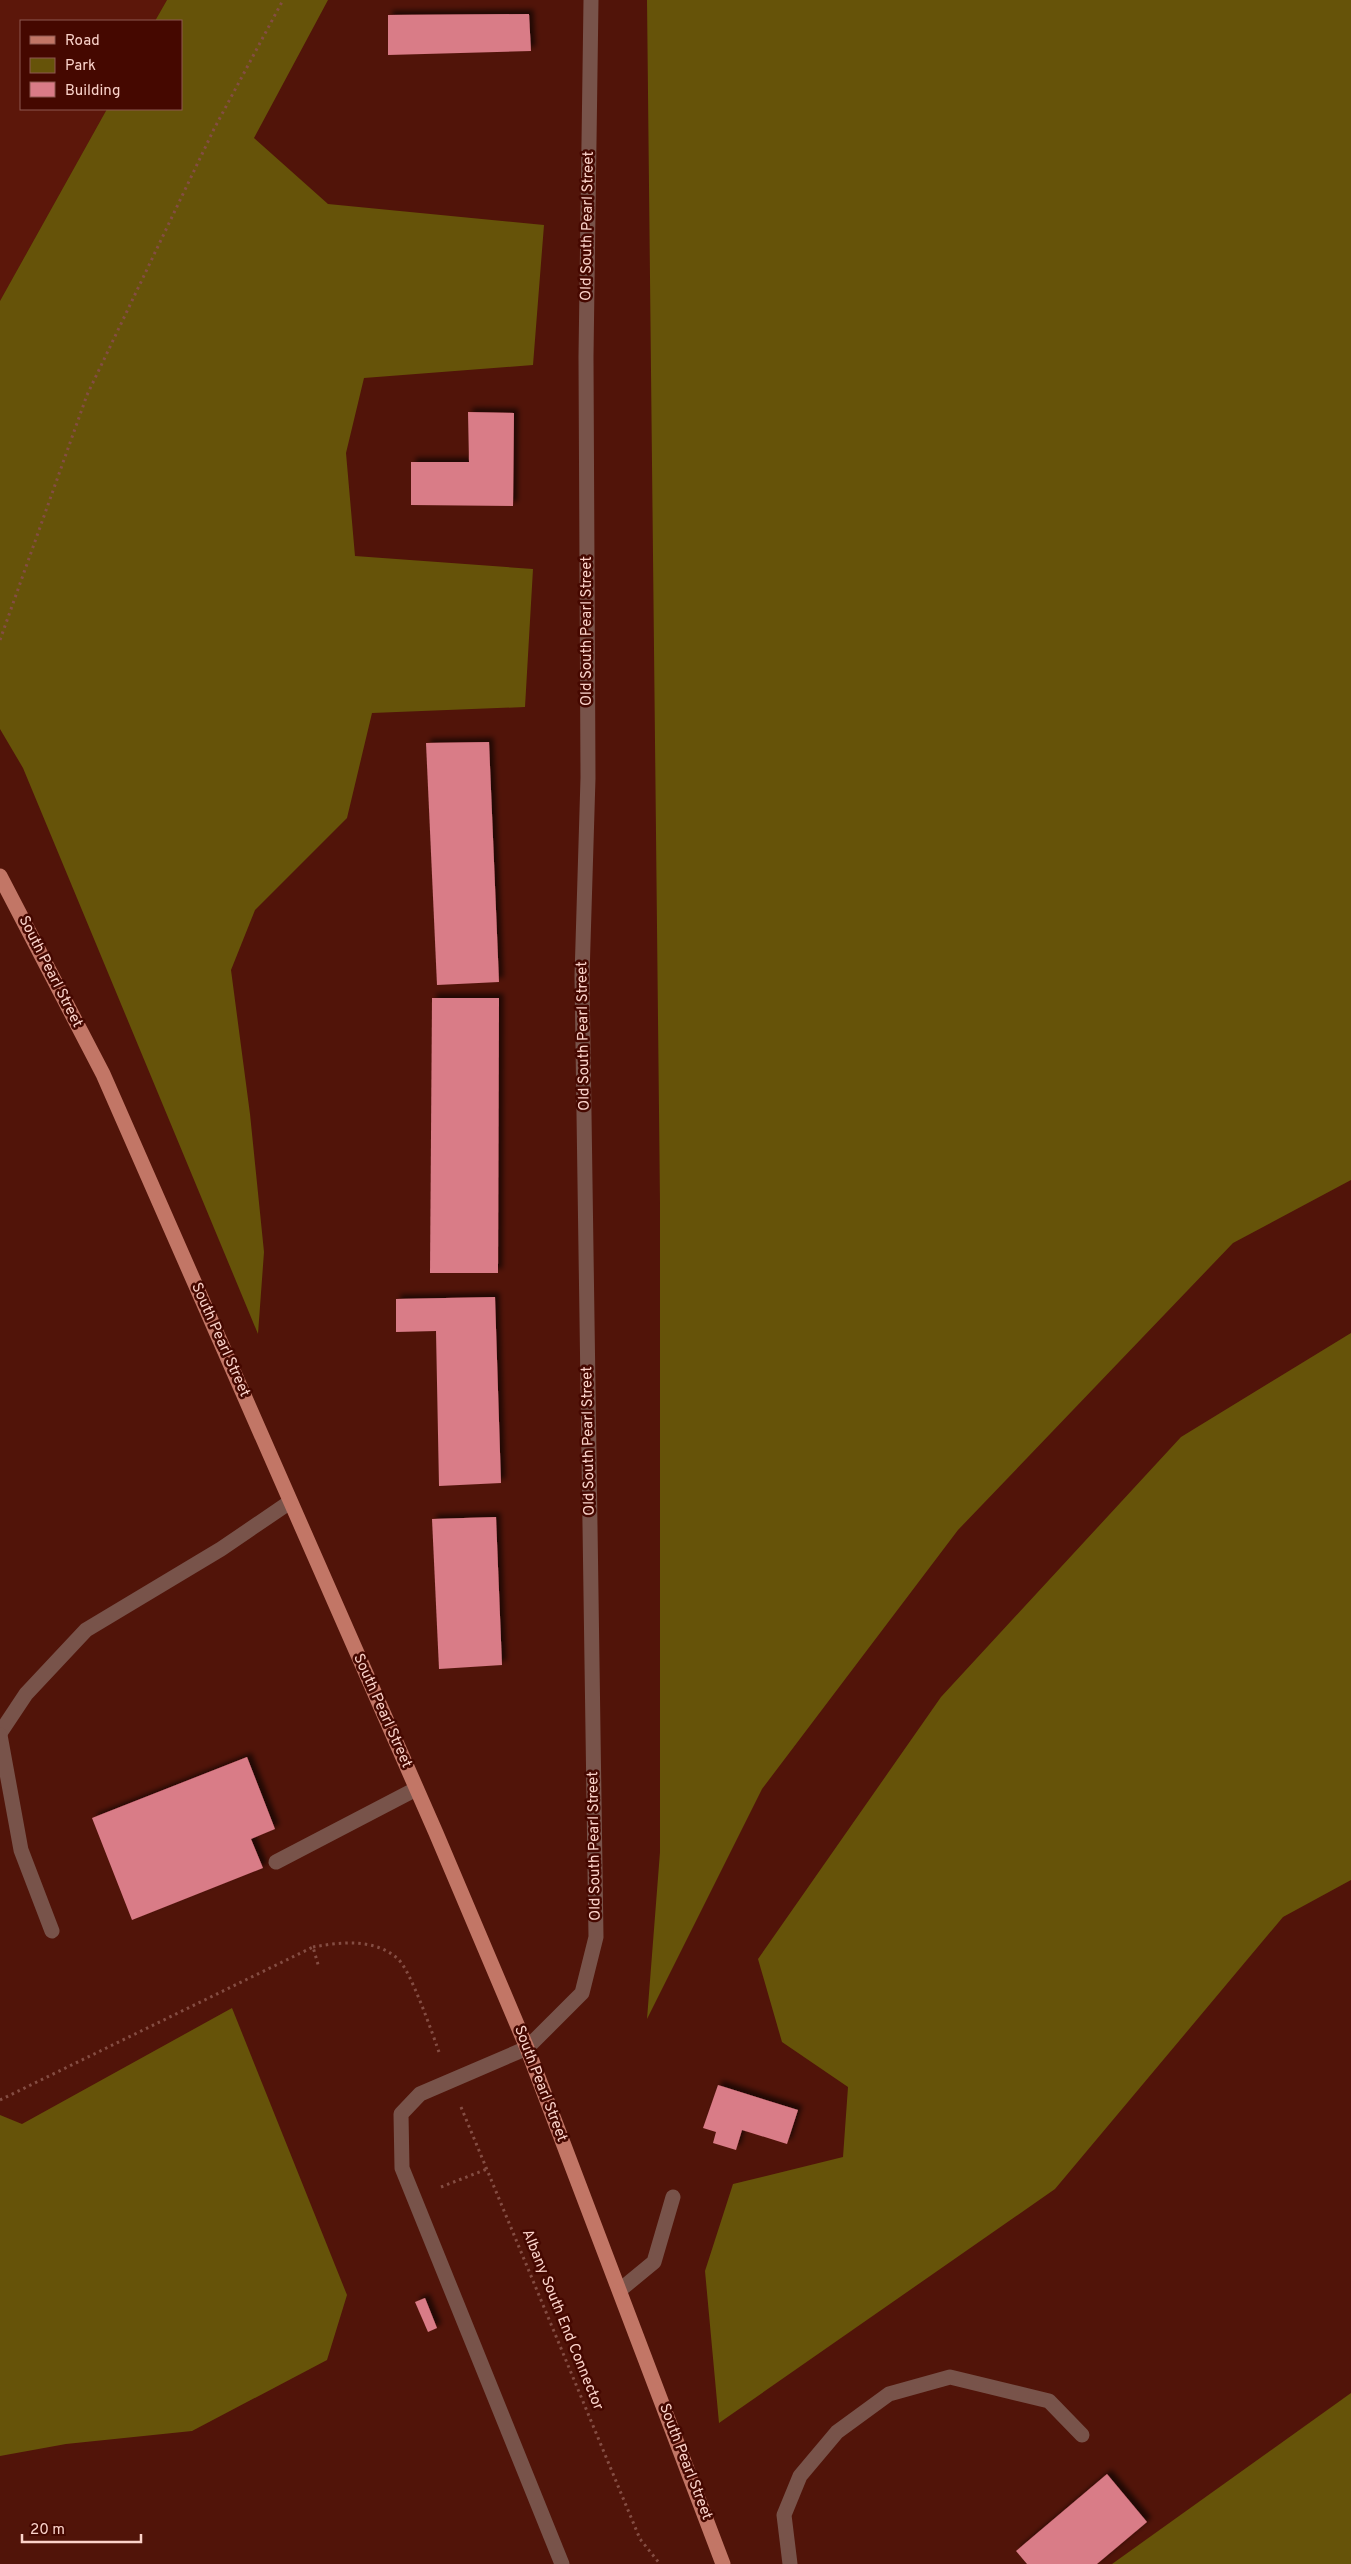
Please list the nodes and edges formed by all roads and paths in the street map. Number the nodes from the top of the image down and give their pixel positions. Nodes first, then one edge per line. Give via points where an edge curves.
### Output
1 (283, 0) edge
2 (591, 0) edge
3 (0, 640) edge
4 (0, 876) edge
5 (290, 1502) junction
6 (0, 1734) edge
7 (416, 1789) junction
8 (276, 1862) dead end
9 (52, 1931) dead end
10 (313, 1947) junction
11 (319, 1968) dead end
12 (527, 2048) junction
13 (451, 2081) junction
14 (0, 2100) edge
15 (673, 2197) dead end
16 (620, 2290) junction
17 (1082, 2434) dead end
18 (562, 2564) edge
19 (660, 2564) edge
20 (723, 2564) edge
21 (790, 2564) edge

1 - 3 path via 214,129 87,394
2 - 12 street, Old South Pearl Street via 586,357 588,778 582,976 596,1936 582,1993
4 - 5 main road, South Pearl Street via 103,1074
5 - 6 street via 221,1549 86,1630 26,1694
5 - 7 main road, South Pearl Street
6 - 9 street via 21,1850
7 - 8 street
7 - 12 main road, South Pearl Street
10 - 11 path
10 - 13 path, Albany South End Connector via 345,1941 376,1946 399,1959 416,1992
10 - 14 path, Albany South End Connector
12 - 13 street
12 - 16 main road, South Pearl Street
13 - 18 street via 420,2094 401,2114 402,2168
13 - 19 path, Albany South End Connector via 640,2539
15 - 16 street via 654,2262
16 - 20 main road, South Pearl Street
17 - 21 street via 1050,2402 950,2377 890,2394 837,2432 800,2476 784,2515

